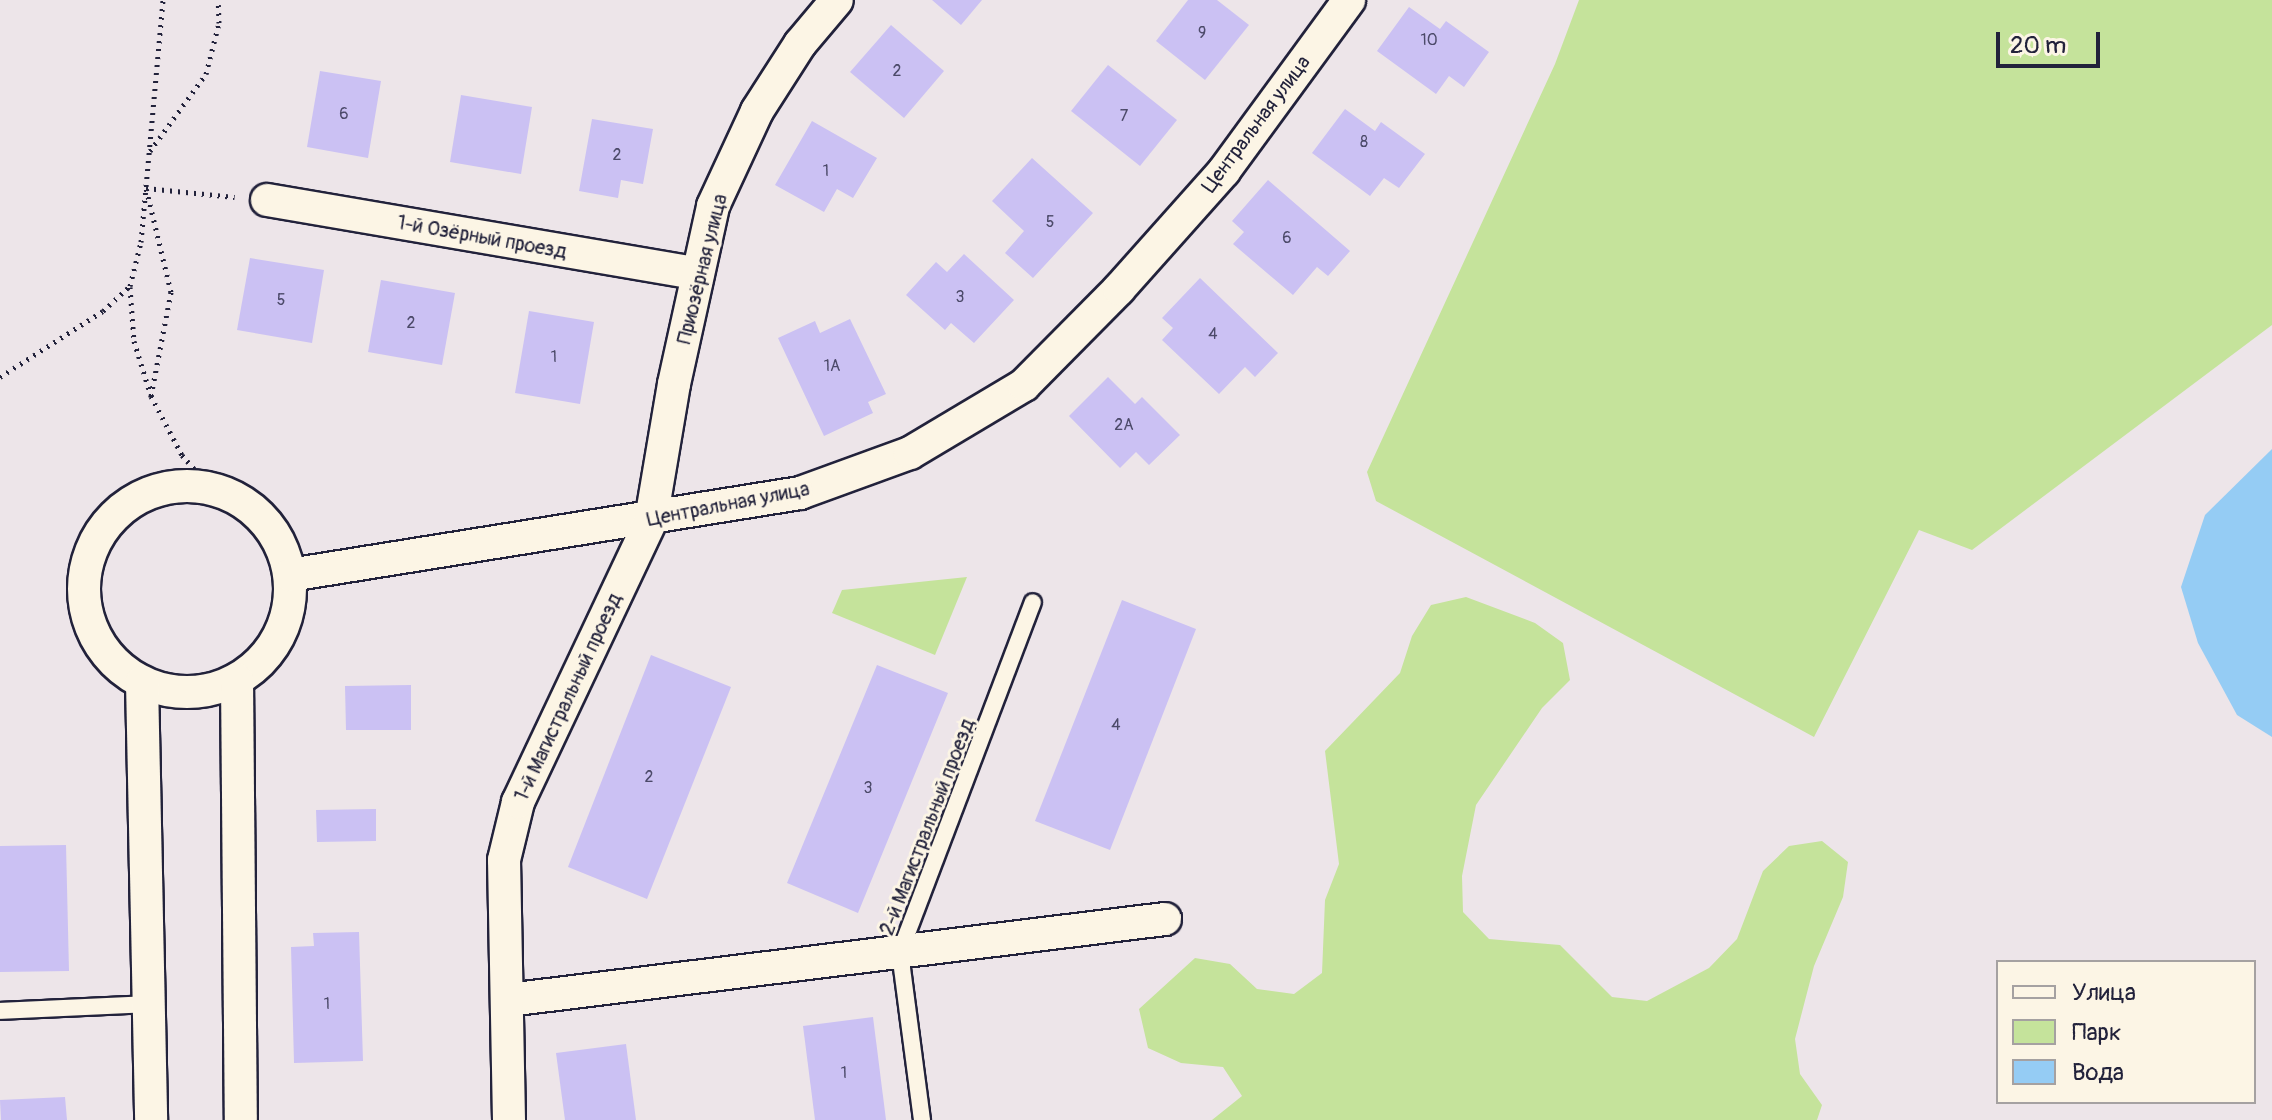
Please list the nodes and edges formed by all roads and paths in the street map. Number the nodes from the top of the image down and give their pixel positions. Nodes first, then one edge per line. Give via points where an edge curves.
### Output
1 (163, 0) edge
2 (218, 0) edge
3 (837, 0) edge
4 (1349, 0) edge
5 (149, 151) junction
6 (146, 188) junction
7 (267, 200) joint
8 (698, 274) junction
9 (130, 286) junction
10 (0, 377) edge
11 (151, 396) junction
12 (211, 488) junction
13 (651, 520) junction
14 (290, 575) junction
15 (1033, 602) dead end
16 (237, 680) junction
17 (142, 682) junction
18 (1165, 919) dead end
19 (900, 952) junction
20 (508, 1000) junction
21 (148, 1004) junction
22 (0, 1011) edge
23 (151, 1120) edge
24 (241, 1120) edge
25 (509, 1120) edge
26 (922, 1120) edge

1 - 5 path
2 - 5 path via 219,23 206,74
3 - 8 street, Приозёрная улица via 800,44 757,111 713,206
4 - 13 street, Центральная улица via 1224,171 1024,385 910,453 800,493
5 - 6 path
6 - 7 path
6 - 9 path
6 - 11 path via 171,292
7 - 8 street, 1-й Озёрный проезд
8 - 13 street, Приозёрная улица
9 - 10 path via 103,311
9 - 11 path via 134,341
11 - 12 path via 182,455
12 - 14 street via 245,503 272,529
12 - 17 street via 186,485 137,497 100,531 89,554 83,578 88,620 108,657
13 - 14 street, Центральная улица
13 - 20 street, 1-й Магистральный проезд via 518,802 504,860
14 - 16 street via 290,600 273,646
15 - 19 lane, 2-й Магистральный проезд
16 - 17 street via 190,692
16 - 24 street
17 - 21 street
18 - 19 street
19 - 20 street
19 - 26 lane, 2-й Магистральный проезд
20 - 25 street, 1-й Магистральный проезд
21 - 22 lane
21 - 23 street

